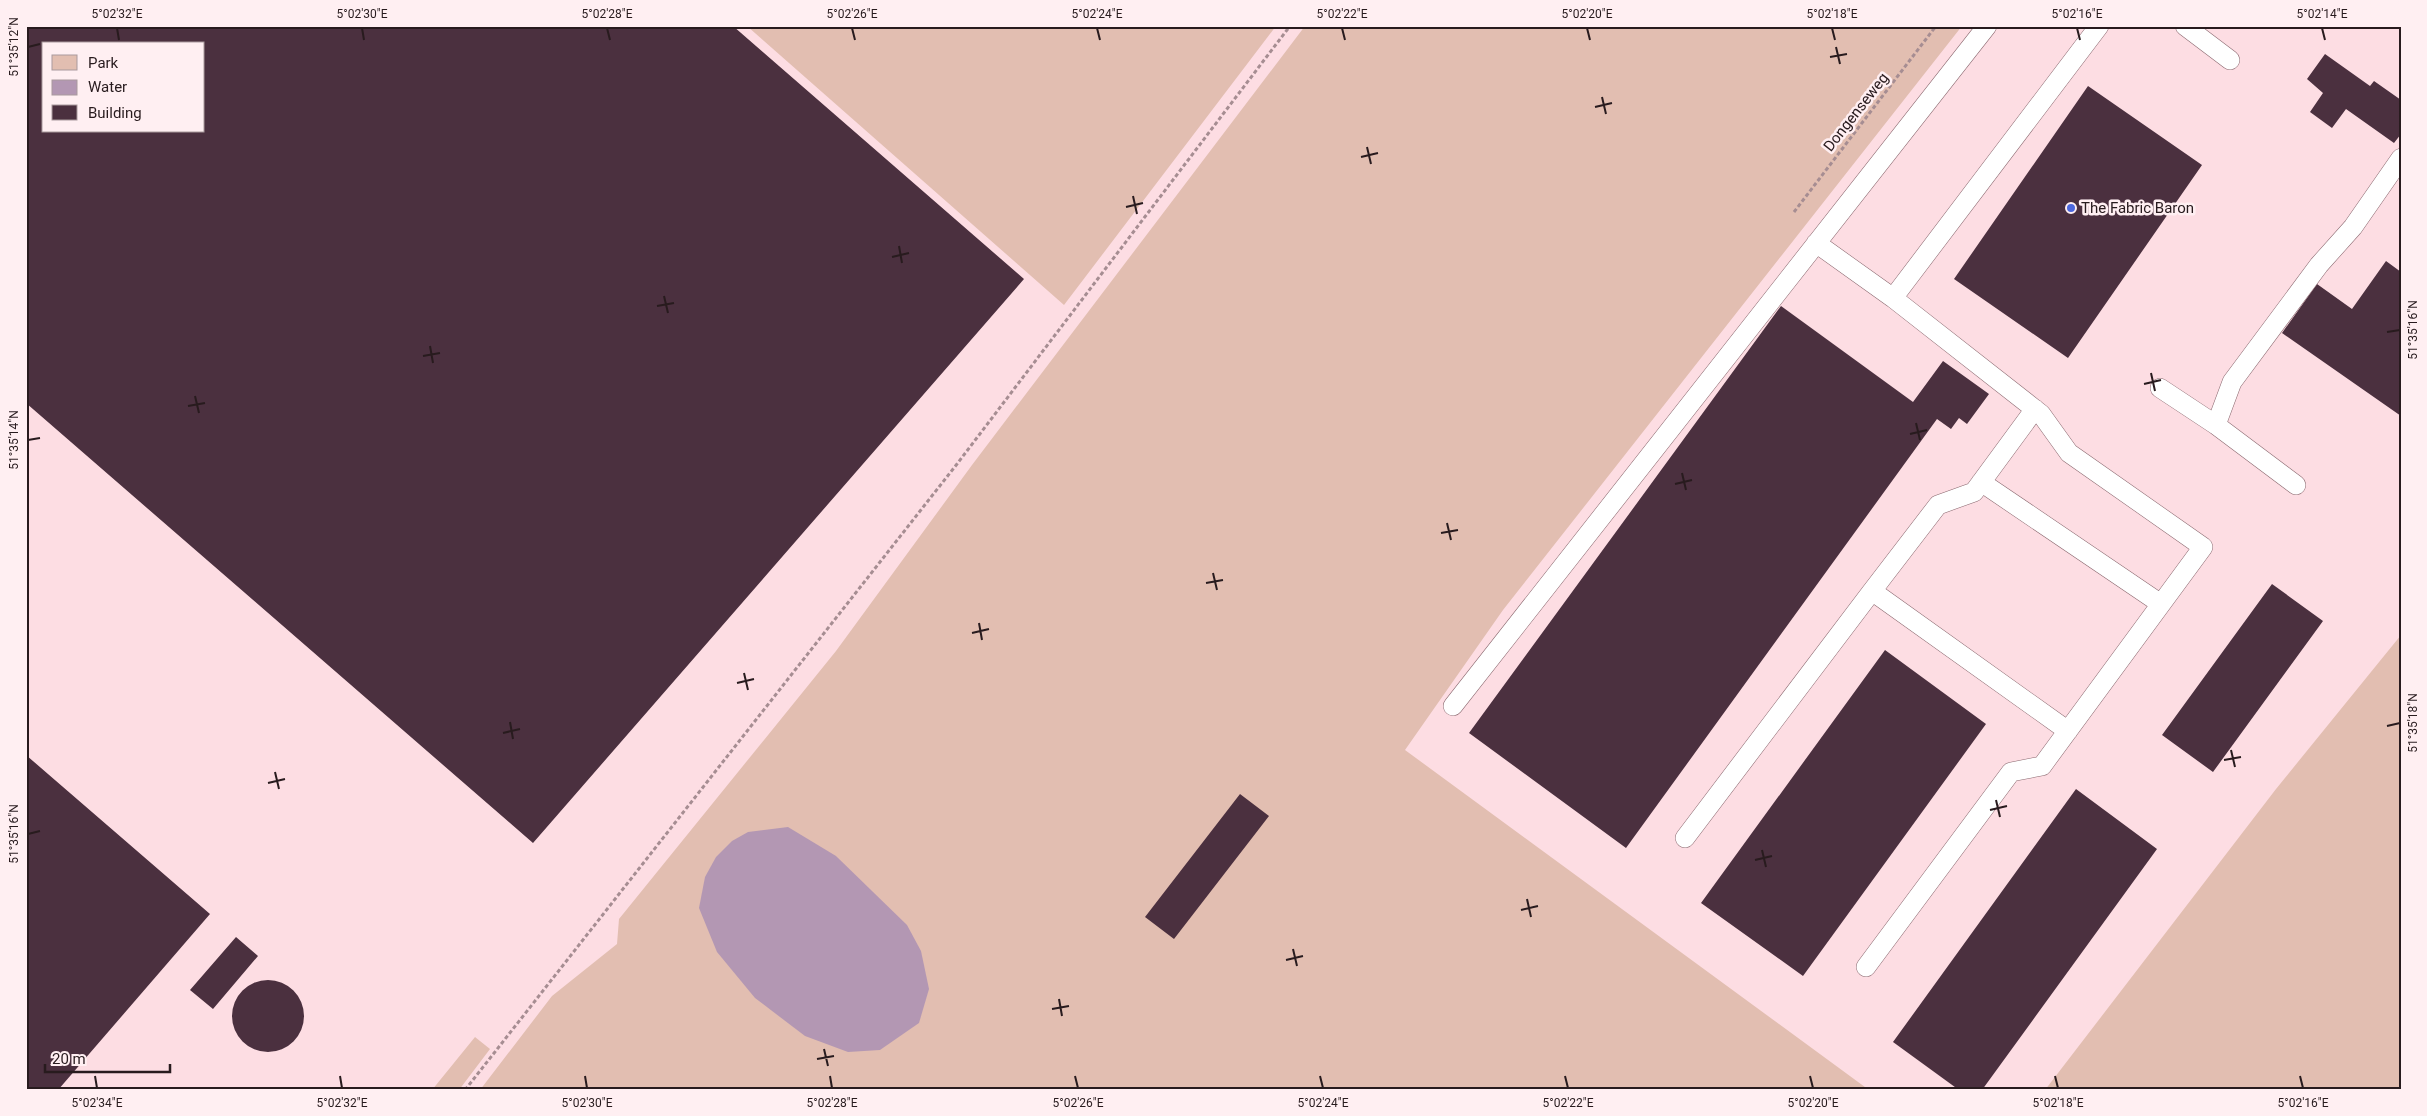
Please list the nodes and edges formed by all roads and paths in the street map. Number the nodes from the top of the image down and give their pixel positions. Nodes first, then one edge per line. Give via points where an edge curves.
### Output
1 (1290, 26) edge
2 (1936, 26) edge
3 (1986, 26) edge
4 (2099, 26) edge
5 (2185, 26) edge
6 (2230, 60) dead end
7 (2401, 158) edge
8 (1794, 212) dead end
9 (1816, 243) junction
10 (1893, 298) junction
11 (2160, 388) dead end
12 (2035, 409) junction
13 (2216, 426) junction
14 (1981, 482) junction
15 (2296, 485) dead end
16 (1872, 591) junction
17 (2161, 604) junction
18 (1453, 706) dead end
19 (2068, 731) junction
20 (1685, 838) dead end
21 (1866, 967) dead end
22 (465, 1090) edge

1 - 22 path via 957,464
2 - 8 path, Dongenseweg
3 - 9 lane
4 - 10 lane
5 - 6 lane
7 - 13 lane via 2354,227 2319,265 2232,382
9 - 10 lane
9 - 18 lane
10 - 12 lane
11 - 13 lane
12 - 14 lane
12 - 17 lane via 2069,453 2203,546
13 - 15 lane
14 - 16 lane via 1974,492 1938,505
14 - 17 lane
16 - 19 lane
16 - 20 lane
17 - 19 lane
19 - 21 lane via 2042,766 2011,772

